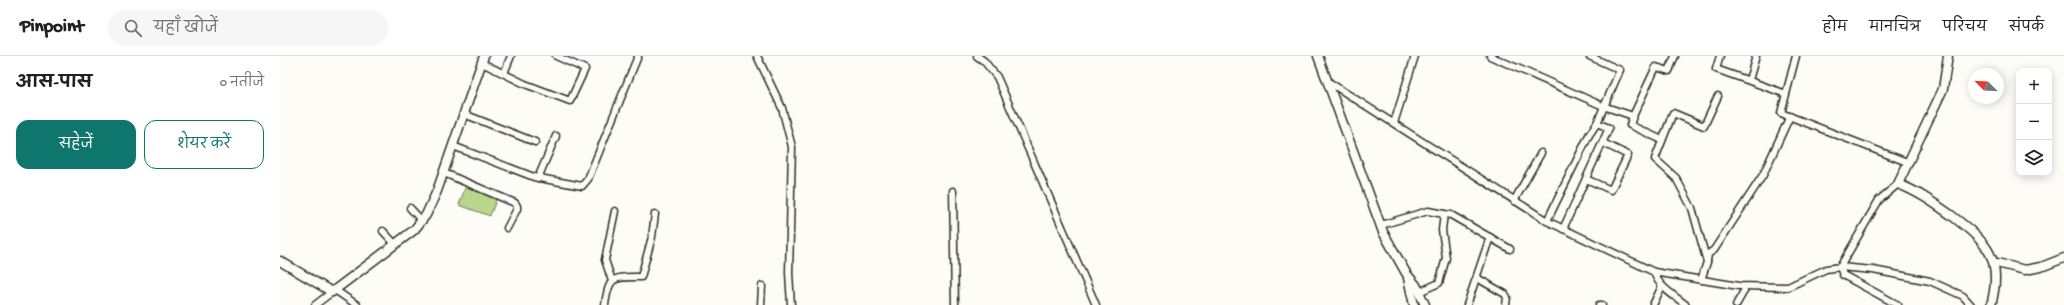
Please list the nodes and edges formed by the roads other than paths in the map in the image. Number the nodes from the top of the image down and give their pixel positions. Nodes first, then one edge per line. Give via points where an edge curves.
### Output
1 (511, 56) edge
2 (556, 56) edge
3 (638, 56) edge
4 (757, 56) edge
5 (976, 56) edge
6 (1318, 56) edge
7 (1415, 56) edge
8 (1490, 56) edge
9 (1589, 56) edge
10 (1675, 56) edge
11 (1720, 56) edge
12 (1756, 56) edge
13 (1796, 56) edge
14 (1948, 56) edge
15 (483, 60) edge
16 (504, 74) junction
17 (1325, 80) junction
18 (1749, 80) junction
19 (1786, 94) junction
20 (1718, 96) dead end
21 (1603, 106) junction
22 (464, 114) junction
23 (1633, 116) junction
24 (1790, 116) junction
25 (1394, 123) junction
26 (1597, 123) junction
27 (556, 136) dead end
28 (1662, 140) junction
29 (535, 142) dead end
30 (1603, 143) junction
31 (453, 146) junction
32 (1541, 153) dead end
33 (1907, 162) junction
34 (444, 172) junction
35 (538, 178) junction
36 (1586, 179) junction
37 (1898, 184) junction
38 (953, 190) dead end
39 (1514, 200) junction
40 (410, 208) dead end
41 (615, 211) dead end
42 (656, 214) dead end
43 (1444, 214) junction
44 (422, 221) junction
45 (1547, 221) junction
46 (1381, 225) junction
47 (507, 228) dead end
48 (1563, 229) junction
49 (383, 231) dead end
50 (1490, 237) junction
51 (395, 244) junction
52 (1510, 249) dead end
53 (2064, 258) edge
54 (280, 261) edge
55 (1707, 262) junction
56 (1994, 265) junction
57 (1840, 267) junction
58 (1654, 272) junction
59 (1406, 274) junction
60 (1477, 278) junction
61 (1701, 280) junction
62 (612, 281) junction
63 (762, 286) dead end
64 (1662, 286) junction
65 (333, 291) junction
66 (1744, 291) dead end
67 (1419, 292) junction
68 (355, 304) edge
69 (315, 305) edge
70 (605, 305) edge
71 (762, 305) edge
72 (791, 305) edge
73 (955, 305) edge
74 (1096, 305) edge
75 (1414, 305) edge
76 (1424, 305) edge
77 (1467, 305) edge
78 (1506, 305) edge
79 (1653, 305) edge
80 (1686, 305) edge
81 (1736, 305) edge
82 (1898, 305) edge
83 (1971, 305) edge
84 (1991, 305) edge

1 - 16 street
2 - 16 street via 585,69 570,101
3 - 35 street via 585,184 578,186
4 - 72 street via 782,108 792,147 789,273
5 - 74 street via 998,77
6 - 17 street
7 - 25 street
8 - 21 street
9 - 21 street via 1620,70
10 - 23 street via 1669,71 1656,67
11 - 18 street via 1716,69
12 - 18 street
13 - 19 street
14 - 33 street via 1943,89
15 - 16 street
15 - 22 street
17 - 25 street
17 - 46 street
18 - 19 street
19 - 24 street via 1781,113
20 - 28 street via 1704,126 1673,113
21 - 23 street
21 - 26 street
22 - 29 street
22 - 31 street
23 - 28 street via 1630,125
24 - 33 street
24 - 55 street via 1763,175 1714,250 1708,254
25 - 39 street
26 - 30 street via 1609,128
26 - 45 street
27 - 35 street
28 - 55 street via 1655,159 1676,178 1685,193 1692,208
30 - 36 street
30 - 36 street via 1628,155 1611,190
31 - 34 street
31 - 35 street
32 - 39 street
33 - 37 street
34 - 44 street
34 - 47 street via 515,203 517,209
36 - 48 street
37 - 56 street via 1934,203 1976,234 1988,248
37 - 57 street via 1880,200
38 - 73 street
39 - 45 street
40 - 44 street
41 - 62 street via 605,260
42 - 62 street via 641,277 620,277
43 - 46 street via 1428,211
43 - 50 street via 1451,215
43 - 67 street via 1442,230 1446,258 1440,283
44 - 51 street
45 - 48 street
46 - 59 street
48 - 58 street
49 - 51 street
50 - 52 street
50 - 60 street
51 - 65 street
53 - 56 street via 2025,270 1997,263
54 - 65 street
55 - 61 street
56 - 84 street via 1995,285
57 - 61 street via 1826,269 1788,287 1739,286
57 - 82 street via 1843,276
57 - 83 street via 1873,270 1930,281 1956,292
58 - 61 street
58 - 64 street
59 - 67 street
59 - 75 street
60 - 77 street
60 - 78 street via 1505,294
62 - 70 street
63 - 71 street
64 - 79 street
64 - 80 street
65 - 68 street
65 - 69 street
66 - 81 street
67 - 76 street

